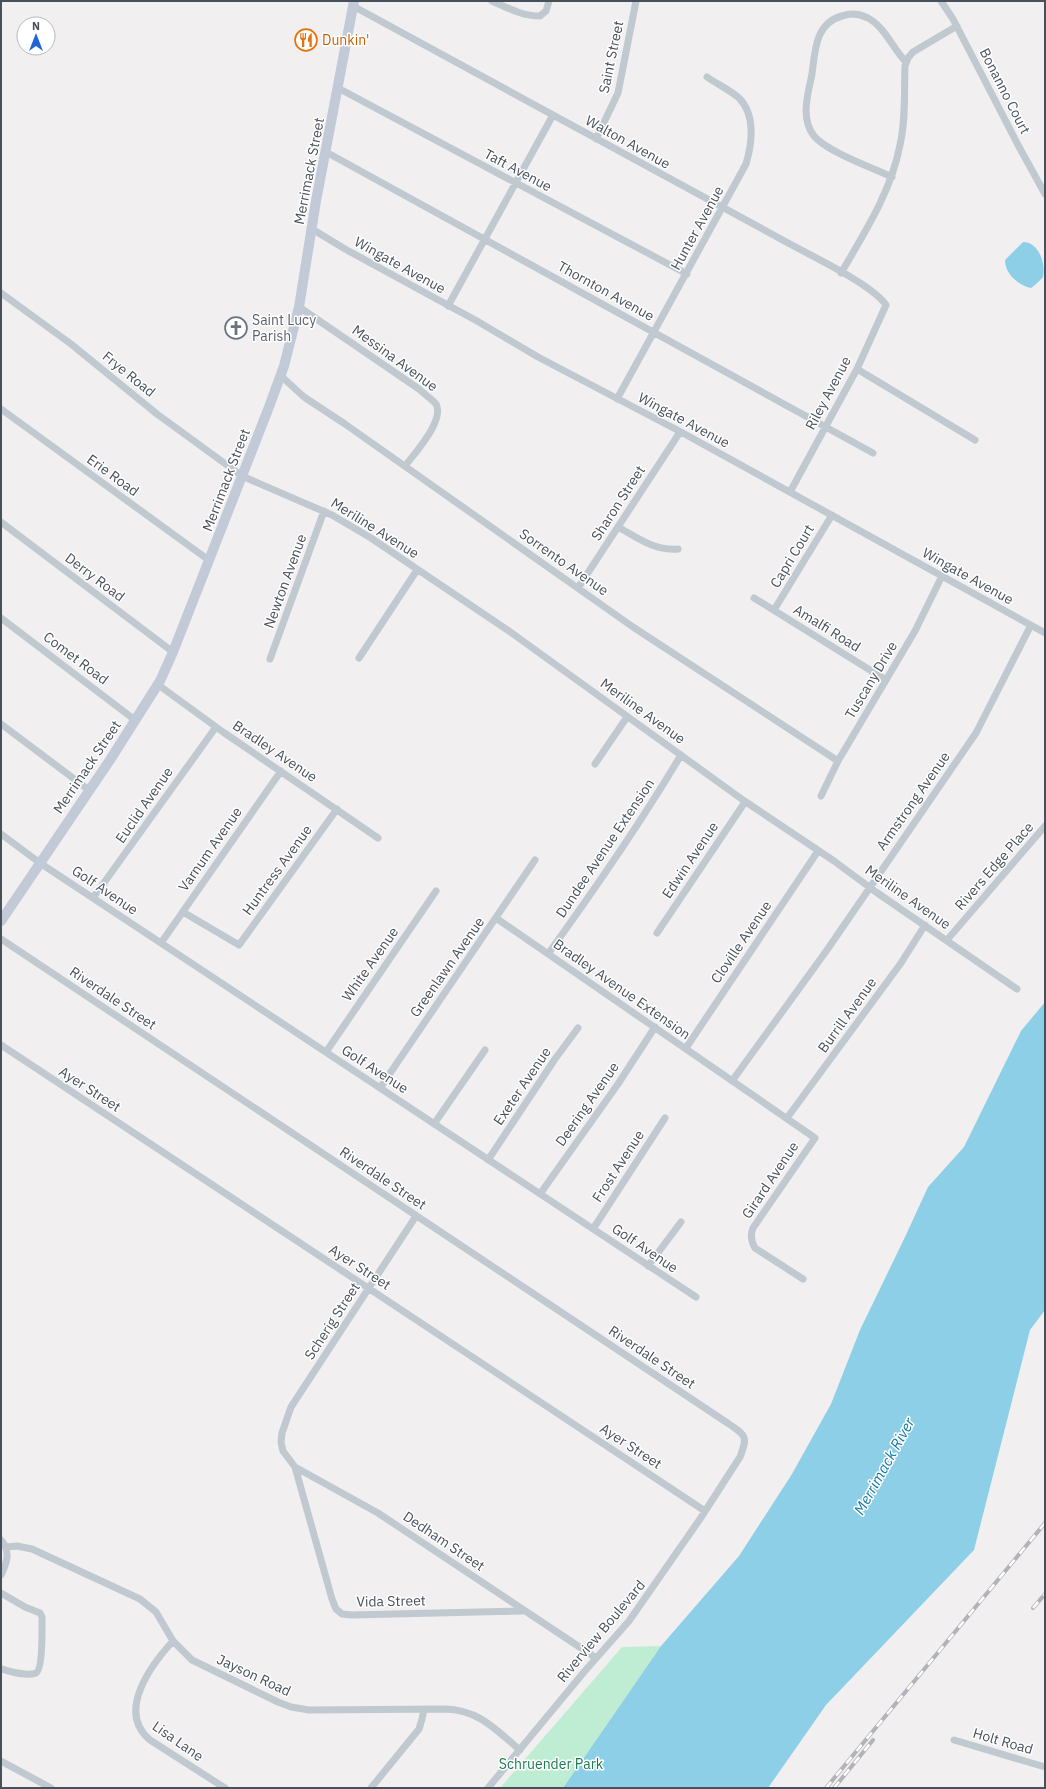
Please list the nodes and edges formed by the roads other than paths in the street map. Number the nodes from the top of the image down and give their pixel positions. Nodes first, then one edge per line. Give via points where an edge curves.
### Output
1 (492, 1) edge
2 (549, 1) edge
3 (636, 1) edge
4 (941, 1) edge
5 (354, 3) edge
6 (957, 26) junction
7 (906, 62) junction
8 (707, 77) dead end
9 (338, 88) junction
10 (553, 115) junction
11 (596, 139) junction
12 (326, 152) junction
13 (892, 177) junction
14 (516, 183) junction
15 (1045, 194) edge
16 (723, 208) junction
17 (312, 228) junction
18 (485, 239) junction
19 (841, 273) junction
20 (686, 274) junction
21 (1, 293) edge
22 (886, 305) joint
23 (448, 306) junction
24 (299, 307) junction
25 (654, 332) junction
26 (857, 369) junction
27 (281, 376) junction
28 (617, 399) junction
29 (1, 409) edge
30 (825, 427) junction
31 (680, 432) junction
32 (974, 440) dead end
33 (873, 453) dead end
34 (405, 466) junction
35 (242, 476) junction
36 (790, 492) junction
37 (324, 511) junction
38 (832, 515) junction
39 (1, 522) edge
40 (618, 528) junction
41 (678, 549) dead end
42 (210, 561) junction
43 (417, 570) junction
44 (942, 576) junction
45 (578, 588) junction
46 (754, 598) dead end
47 (774, 610) junction
48 (1, 618) edge
49 (1031, 625) junction
50 (1045, 633) edge
51 (173, 652) junction
52 (359, 658) dead end
53 (270, 659) dead end
54 (886, 680) junction
55 (157, 684) junction
56 (627, 717) junction
57 (135, 720) junction
58 (1, 724) edge
59 (216, 727) junction
60 (680, 755) junction
61 (838, 761) junction
62 (595, 764) dead end
63 (281, 771) junction
64 (89, 790) junction
65 (822, 796) dead end
66 (745, 802) junction
67 (337, 809) junction
68 (1045, 826) edge
69 (1, 834) edge
70 (378, 838) dead end
71 (818, 851) junction
72 (535, 860) dead end
73 (40, 863) junction
74 (870, 887) junction
75 (436, 891) dead end
76 (93, 898) junction
77 (183, 912) junction
78 (496, 918) junction
79 (1, 921) edge
80 (925, 925) junction
81 (657, 933) dead end
82 (1, 939) edge
83 (947, 940) junction
84 (161, 943) junction
85 (548, 954) junction
86 (1017, 989) dead end
87 (655, 1027) junction
88 (578, 1028) dead end
89 (1, 1045) edge
90 (686, 1048) junction
91 (485, 1050) dead end
92 (326, 1052) junction
93 (732, 1081) junction
94 (380, 1088) junction
95 (665, 1118) dead end
96 (786, 1118) junction
97 (434, 1124) junction
98 (488, 1160) junction
99 (540, 1194) junction
100 (416, 1216) junction
101 (680, 1222) dead end
102 (593, 1229) junction
103 (648, 1266) junction
104 (803, 1279) dead end
105 (368, 1288) junction
106 (696, 1297) dead end
107 (746, 1441) joint
108 (282, 1445) joint
109 (295, 1467) junction
110 (705, 1511) junction
111 (1, 1540) edge
112 (6, 1547) junction
113 (1, 1575) edge
114 (1, 1593) edge
115 (524, 1611) junction
116 (173, 1641) junction
117 (596, 1658) junction
118 (1, 1669) edge
119 (424, 1709) junction
120 (954, 1740) dead end
121 (520, 1750) junction
122 (1, 1761) edge
123 (1045, 1766) edge
124 (51, 1788) edge
125 (225, 1788) edge
126 (371, 1788) edge
127 (488, 1788) edge

1 - 2 street via 516,12 540,16 546,11
3 - 11 street, Saint Street via 618,94
4 - 6 street, Bonanno Court
5 - 9 main road, Merrimack Street
5 - 10 street, Walton Avenue
6 - 7 street via 913,52
6 - 15 street, Bonanno Court
7 - 13 street via 903,128
7 - 13 street via 879,27 869,19 852,14 839,16 829,22 818,37 806,107 807,120 817,140
8 - 16 street, Hunter Avenue via 739,98 747,111 750,124 746,164
9 - 12 main road, Merrimack Street
9 - 14 street, Taft Avenue
10 - 11 street, Walton Avenue
10 - 14 street
11 - 16 street, Walton Avenue
12 - 17 main road, Merrimack Street
12 - 18 street, Thornton Avenue
13 - 19 street via 881,202
14 - 18 street
14 - 20 street, Taft Avenue
16 - 19 street, Walton Avenue
16 - 20 street, Hunter Avenue
17 - 23 street, Wingate Avenue
17 - 24 main road, Merrimack Street
18 - 23 street
18 - 25 street, Thornton Avenue
19 - 22 street, Walton Avenue via 882,298
20 - 25 street, Hunter Avenue
21 - 35 street, Frye Road via 72,344 158,414
22 - 26 street, Riley Avenue
23 - 28 street, Wingate Avenue
24 - 27 main road, Merrimack Street
24 - 34 street, Messina Avenue via 419,389 436,404 438,411 435,424
25 - 28 street, Hunter Avenue
25 - 30 street, Thornton Avenue
26 - 30 street, Riley Avenue
26 - 32 street
27 - 34 street, Sorrento Avenue via 304,397
27 - 35 main road, Merrimack Street
28 - 31 street, Wingate Avenue
29 - 42 street, Erie Road
30 - 33 street, Thornton Avenue
30 - 36 street, Riley Avenue
31 - 36 street, Wingate Avenue
31 - 40 street, Sharon Street
34 - 45 street, Sorrento Avenue
35 - 37 street, Meriline Avenue
35 - 42 main road, Merrimack Street
36 - 38 street, Wingate Avenue
37 - 43 street, Meriline Avenue via 371,538
37 - 53 street, Newton Avenue
38 - 44 street, Wingate Avenue
38 - 47 street, Capri Court
39 - 51 street, Derry Road
40 - 41 street via 655,547 666,550
40 - 45 street, Sharon Street
42 - 51 main road, Merrimack Street
43 - 52 street
43 - 56 street, Meriline Avenue via 509,631
44 - 49 street, Wingate Avenue
44 - 54 street, Tuscany Drive via 915,631
45 - 61 street, Sorrento Avenue via 681,659
46 - 47 street, Amalfi Road
47 - 54 street, Amalfi Road
48 - 57 street, Comet Road
49 - 50 street, Wingate Avenue
49 - 74 street, Armstrong Avenue via 976,733
51 - 55 main road, Merrimack Street
54 - 61 street, Tuscany Drive
55 - 57 main road, Merrimack Street
55 - 59 street, Bradley Avenue
56 - 60 street, Meriline Avenue
56 - 62 street
57 - 64 main road, Merrimack Street
58 - 64 street
59 - 63 street, Bradley Avenue
59 - 76 street, Euclid Avenue
60 - 66 street, Meriline Avenue
60 - 85 street, Dundee Avenue Extension via 648,810
61 - 65 street, Tuscany Drive
63 - 67 street, Bradley Avenue
63 - 77 street, Varnum Avenue
64 - 73 main road, Merrimack Street
66 - 71 street, Meriline Avenue
66 - 81 street, Edwin Avenue
67 - 70 street, Bradley Avenue
67 - 77 street, Huntress Avenue via 239,945
68 - 83 street, Rivers Edge Place
69 - 73 street, Golf Avenue
71 - 74 street, Meriline Avenue
71 - 90 street, Cloville Avenue
72 - 78 street, Greenlawn Avenue
73 - 76 street, Golf Avenue
73 - 79 main road, Merrimack Street
74 - 80 street, Meriline Avenue
74 - 93 street, Armstrong Avenue via 821,960
75 - 92 street, White Avenue
76 - 84 street, Golf Avenue
77 - 84 street, Varnum Avenue
78 - 85 street, Bradley Avenue Extension
78 - 94 street, Greenlawn Avenue
80 - 83 street, Meriline Avenue
80 - 96 street, Burrill Avenue via 901,962
82 - 100 street, Riverdale Street
83 - 86 street, Meriline Avenue
84 - 92 street, Golf Avenue
85 - 87 street, Bradley Avenue Extension
87 - 90 street, Bradley Avenue Extension
87 - 99 street, Deering Avenue
88 - 98 street, Exeter Avenue
89 - 105 street, Ayer Street
90 - 93 street, Bradley Avenue Extension
91 - 97 street
92 - 94 street, Golf Avenue
93 - 96 street
94 - 97 street, Golf Avenue
95 - 102 street, Frost Avenue
96 - 104 street, Girard Avenue via 815,1138 753,1228 751,1239 756,1248
97 - 98 street, Golf Avenue
98 - 99 street, Golf Avenue
99 - 102 street, Golf Avenue
100 - 105 street, Scherig Street
100 - 107 street, Riverdale Street via 740,1432
101 - 103 street
102 - 103 street, Golf Avenue
103 - 106 street, Golf Avenue
105 - 108 street, Scherig Street via 291,1407 282,1433
105 - 110 street, Ayer Street
107 - 110 street, Riverview Boulevard via 740,1456
108 - 109 street, Dedham Street via 283,1451
109 - 115 street, Dedham Street via 378,1513
109 - 115 street, Vida Street via 328,1588 336,1609 342,1614
110 - 117 street, Riverview Boulevard via 629,1621
111 - 112 street
112 - 113 street via 7,1557
112 - 116 street, Jayson Road via 32,1549 136,1597 158,1615
114 - 118 street via 40,1613 42,1617 39,1669 31,1674
115 - 117 street, Dedham Street
116 - 119 street, Jayson Road via 199,1664 291,1707 316,1710
116 - 125 street, Lisa Lane via 156,1662 139,1694 136,1707 138,1723 150,1740
117 - 121 street, Riverview Boulevard
119 - 121 street, Jayson Road via 458,1710 476,1715
119 - 126 street via 419,1729
120 - 123 street, Holt Road
121 - 127 street, Riverview Boulevard
122 - 124 street

